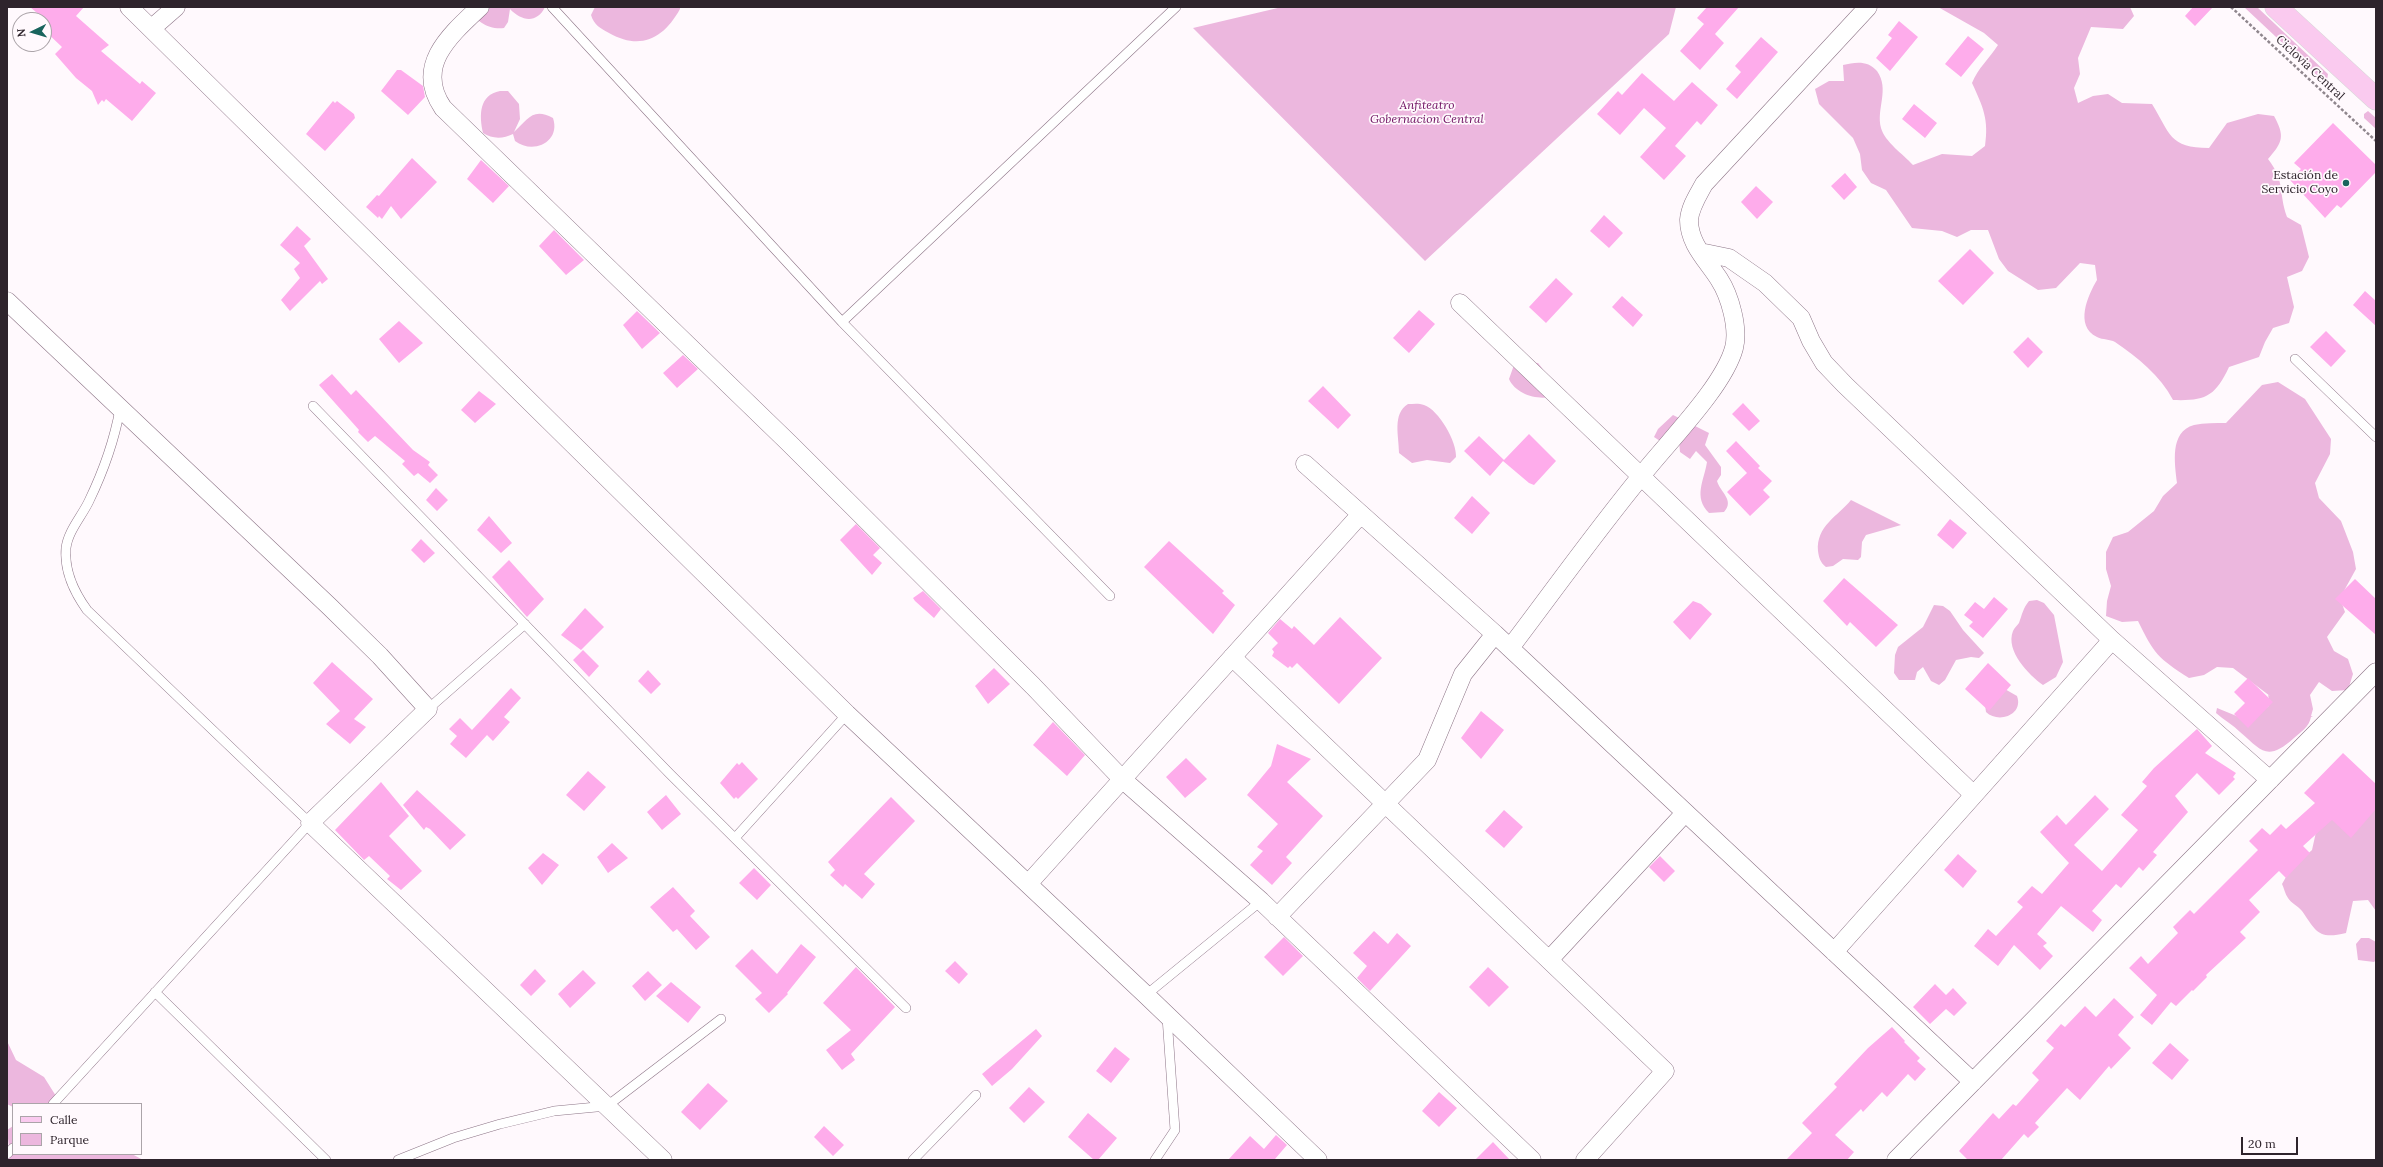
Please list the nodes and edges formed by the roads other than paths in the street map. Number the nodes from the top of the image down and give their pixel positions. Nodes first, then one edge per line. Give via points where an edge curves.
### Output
1 (129, 7) edge
2 (176, 7) edge
3 (552, 7) edge
4 (1176, 7) edge
5 (1868, 7) edge
6 (2276, 7) edge
7 (468, 11) edge
8 (152, 28) junction
9 (2376, 99) edge
10 (1700, 252) junction
11 (7, 301) edge
12 (1460, 303) dead end
13 (842, 322) junction
14 (2295, 359) dead end
15 (313, 406) dead end
16 (120, 409) junction
17 (2376, 437) edge
18 (1305, 464) dead end
19 (1641, 476) junction
20 (1361, 514) junction
21 (1110, 596) dead end
22 (525, 624) junction
23 (1495, 634) junction
24 (2112, 640) junction
25 (1510, 648) junction
26 (1232, 657) junction
27 (2376, 672) edge
28 (428, 709) junction
29 (847, 714) junction
30 (1122, 779) junction
31 (2270, 780) junction
32 (1974, 795) junction
33 (1384, 803) junction
34 (1685, 813) junction
35 (310, 823) junction
36 (735, 838) junction
37 (1028, 884) junction
38 (1261, 901) junction
39 (1277, 917) junction
40 (1834, 952) junction
41 (1549, 960) junction
42 (155, 992) junction
43 (1146, 995) junction
44 (906, 1008) dead end
45 (1167, 1016) junction
46 (720, 1019) dead end
47 (1973, 1082) junction
48 (976, 1096) dead end
49 (54, 1103) edge
50 (607, 1106) junction
51 (326, 1160) edge
52 (398, 1160) edge
53 (663, 1160) edge
54 (913, 1160) edge
55 (1155, 1160) edge
56 (1318, 1160) edge
57 (1532, 1160) edge
58 (1585, 1160) edge
59 (1896, 1160) edge

1 - 8 street
2 - 8 street
3 - 13 lane
4 - 13 lane
5 - 10 street via 1704,184 1689,220 1692,236
6 - 9 main road
7 - 30 street via 442,47 434,65 431,81 435,96 443,108 790,444 1027,680
8 - 29 street
10 - 19 street via 1720,280 1729,300 1734,325 1734,348 1722,376
10 - 24 street via 1729,258 1765,283 1801,318 1824,363 1845,385
11 - 16 street
12 - 19 street
13 - 21 lane
14 - 17 lane
15 - 22 lane
16 - 28 street via 330,607 380,656
16 - 35 lane via 117,428 103,472 66,547 69,575 74,591 87,610
18 - 20 street
19 - 25 street
19 - 32 street
20 - 23 street
20 - 26 street
22 - 28 lane
22 - 36 lane
23 - 25 street
23 - 33 street via 1463,674 1426,760
24 - 31 street
24 - 32 street
25 - 34 street
26 - 30 street
26 - 33 street
27 - 31 street
28 - 35 street
29 - 36 lane
29 - 37 street
30 - 37 street
30 - 38 street
31 - 47 street
32 - 40 street
33 - 39 street
33 - 41 street
34 - 40 street
34 - 41 street
35 - 42 lane
35 - 50 street
36 - 44 lane
37 - 43 street
38 - 39 street
38 - 43 lane
39 - 57 street
40 - 47 street
41 - 58 street via 1665,1071
42 - 49 lane
42 - 51 lane
43 - 45 street
45 - 55 lane via 1175,1130
45 - 56 street
46 - 50 lane
47 - 59 street
48 - 54 lane
50 - 52 lane via 554,1111 500,1124 453,1138
50 - 53 street

